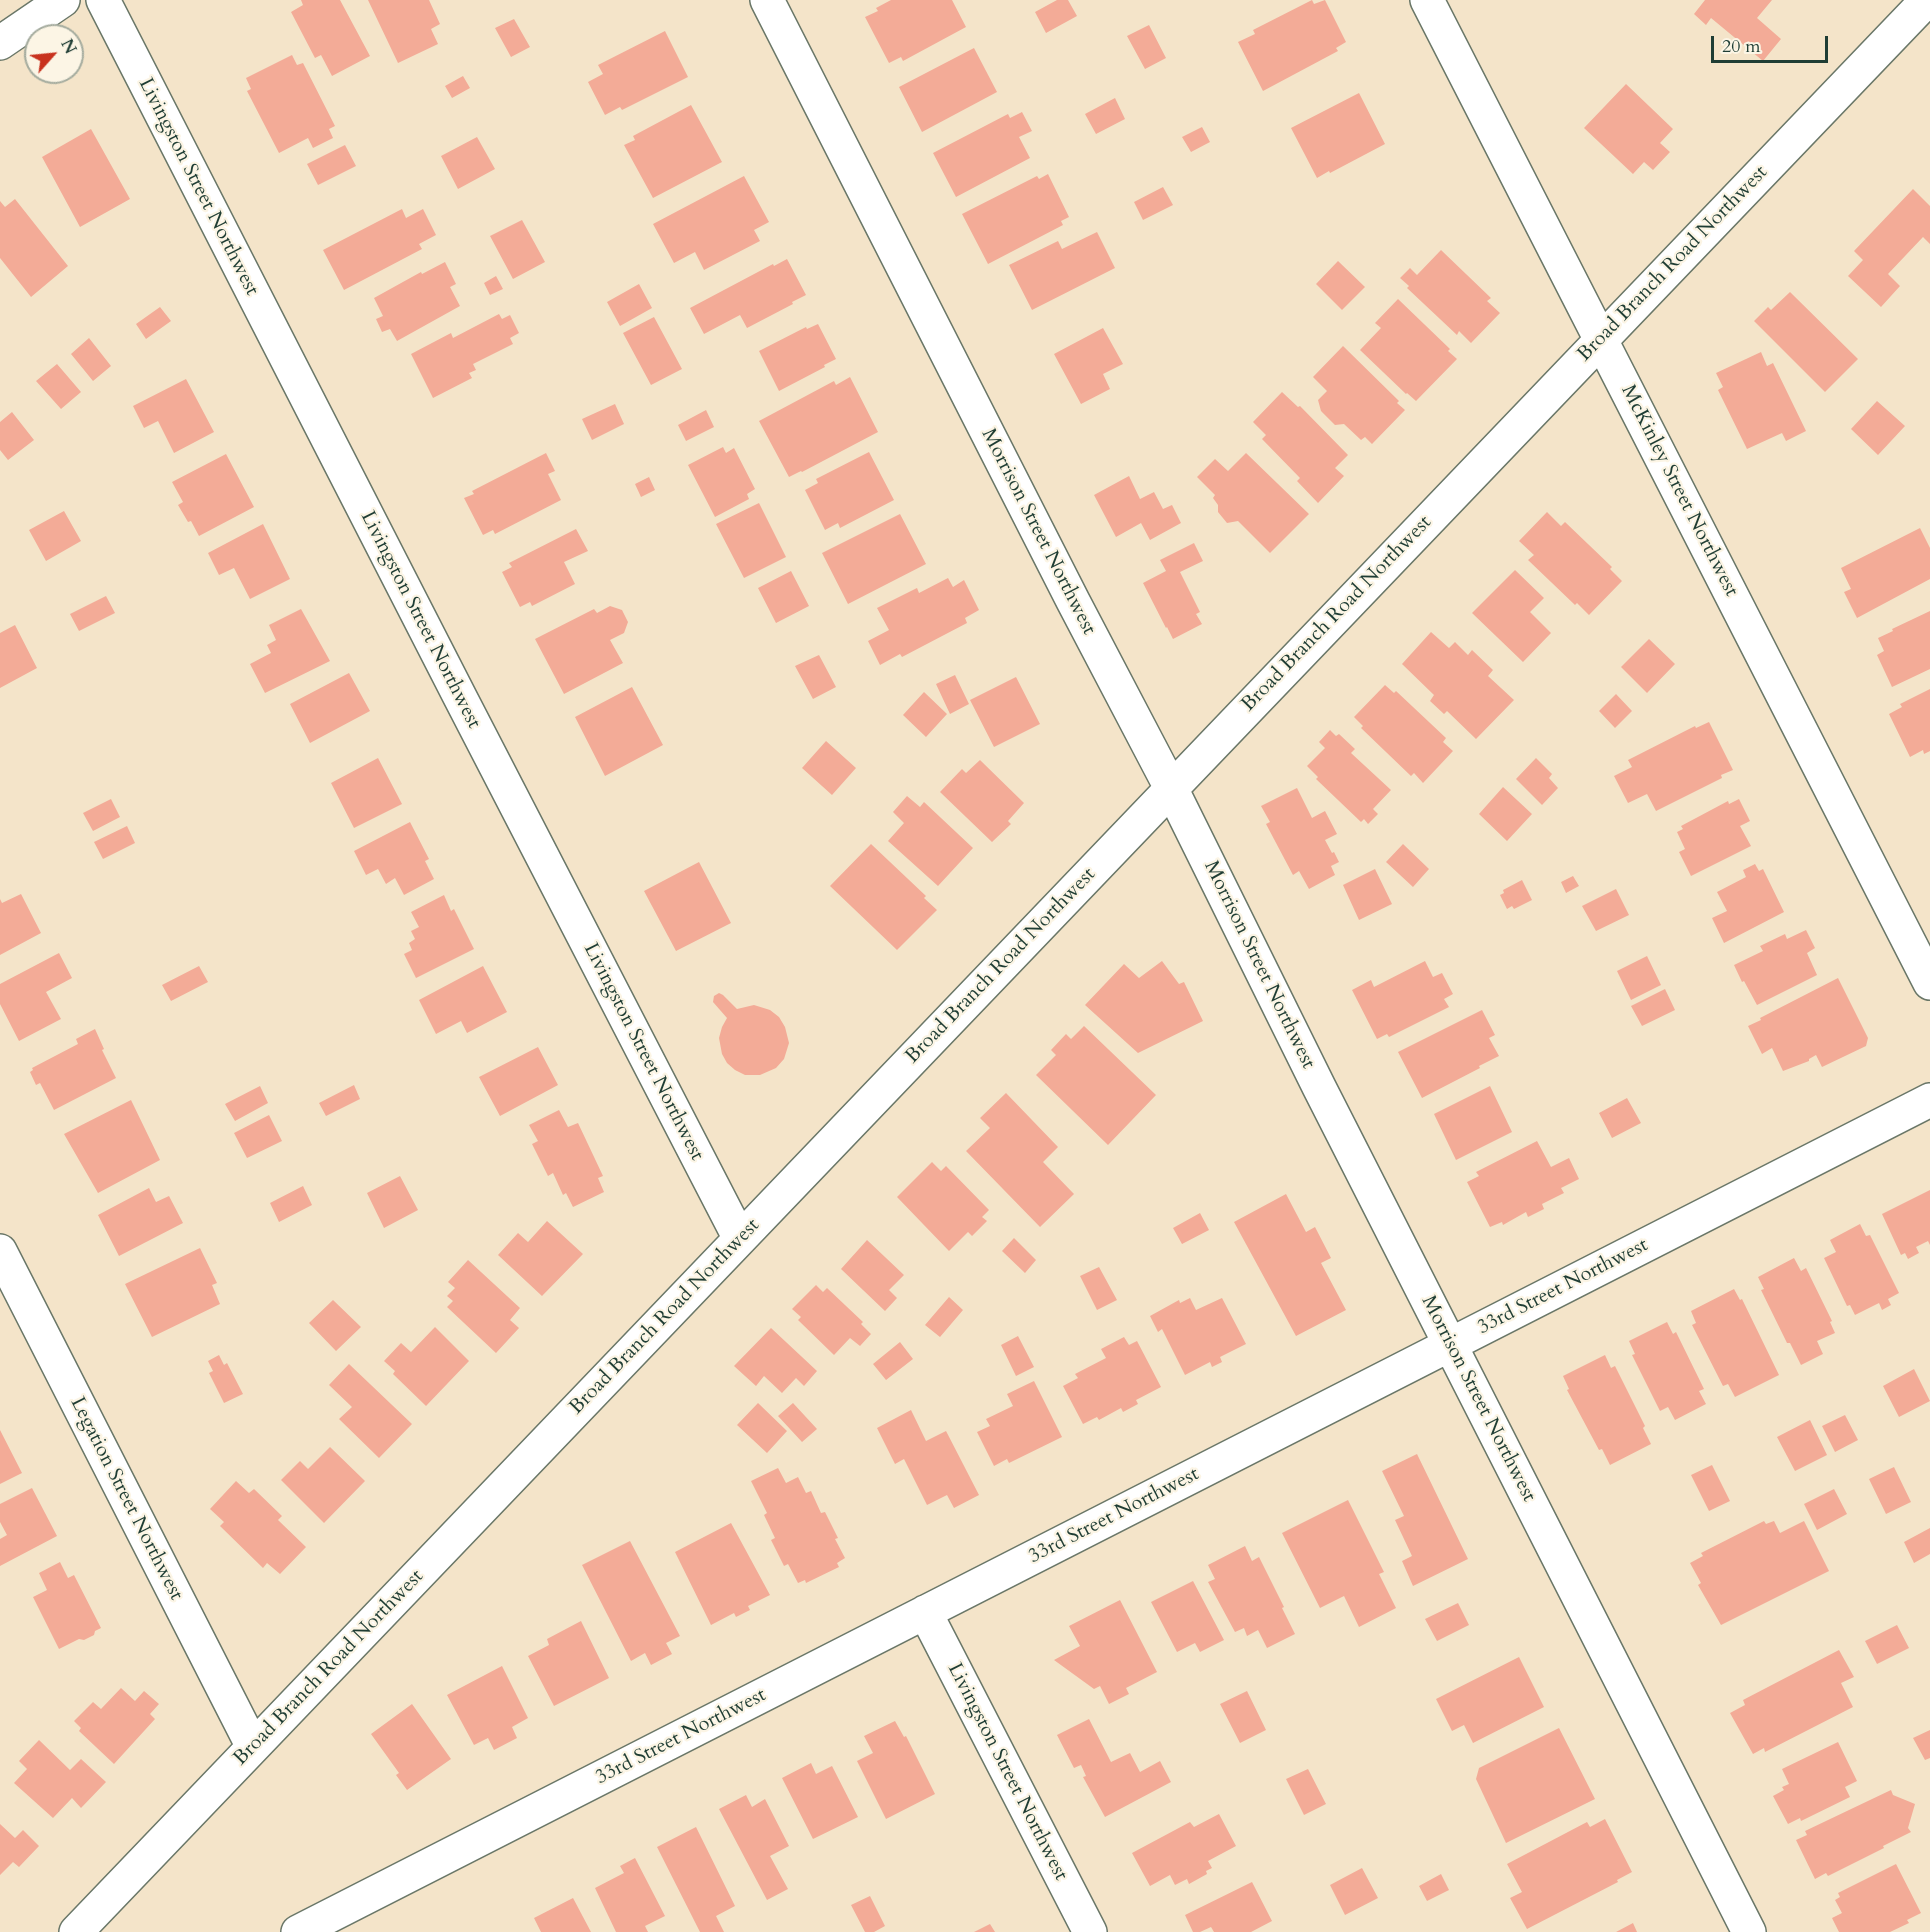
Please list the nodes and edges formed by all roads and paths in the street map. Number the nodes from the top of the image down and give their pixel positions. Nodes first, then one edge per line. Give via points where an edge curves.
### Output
1 (63, 0) edge
2 (103, 0) edge
3 (767, 0) edge
4 (1427, 0) edge
5 (1927, 0) edge
6 (0, 43) edge
7 (1601, 339) junction
8 (1171, 788) junction
9 (1930, 983) edge
10 (1930, 1100) edge
11 (740, 1239) junction
12 (0, 1251) edge
13 (1450, 1345) junction
14 (925, 1612) junction
15 (253, 1747) junction
16 (76, 1932) edge
17 (298, 1932) edge
18 (1090, 1932) edge
19 (1749, 1932) edge

1 - 6 street
2 - 11 street, Livingston Street Northwest
3 - 8 street, Morrison Street Northwest
4 - 7 street, McKinley Street Northwest
5 - 7 street, Broad Branch Road Northwest
7 - 8 street, Broad Branch Road Northwest
7 - 9 street, McKinley Street Northwest
8 - 11 street, Broad Branch Road Northwest
8 - 13 street, Morrison Street Northwest
10 - 13 street, 33rd Street Northwest
11 - 15 street, Broad Branch Road Northwest
12 - 15 street, Legation Street Northwest
13 - 14 street, 33rd Street Northwest
13 - 19 street, Morrison Street Northwest
14 - 17 street, 33rd Street Northwest
14 - 18 street, Livingston Street Northwest
15 - 16 street, Broad Branch Road Northwest

